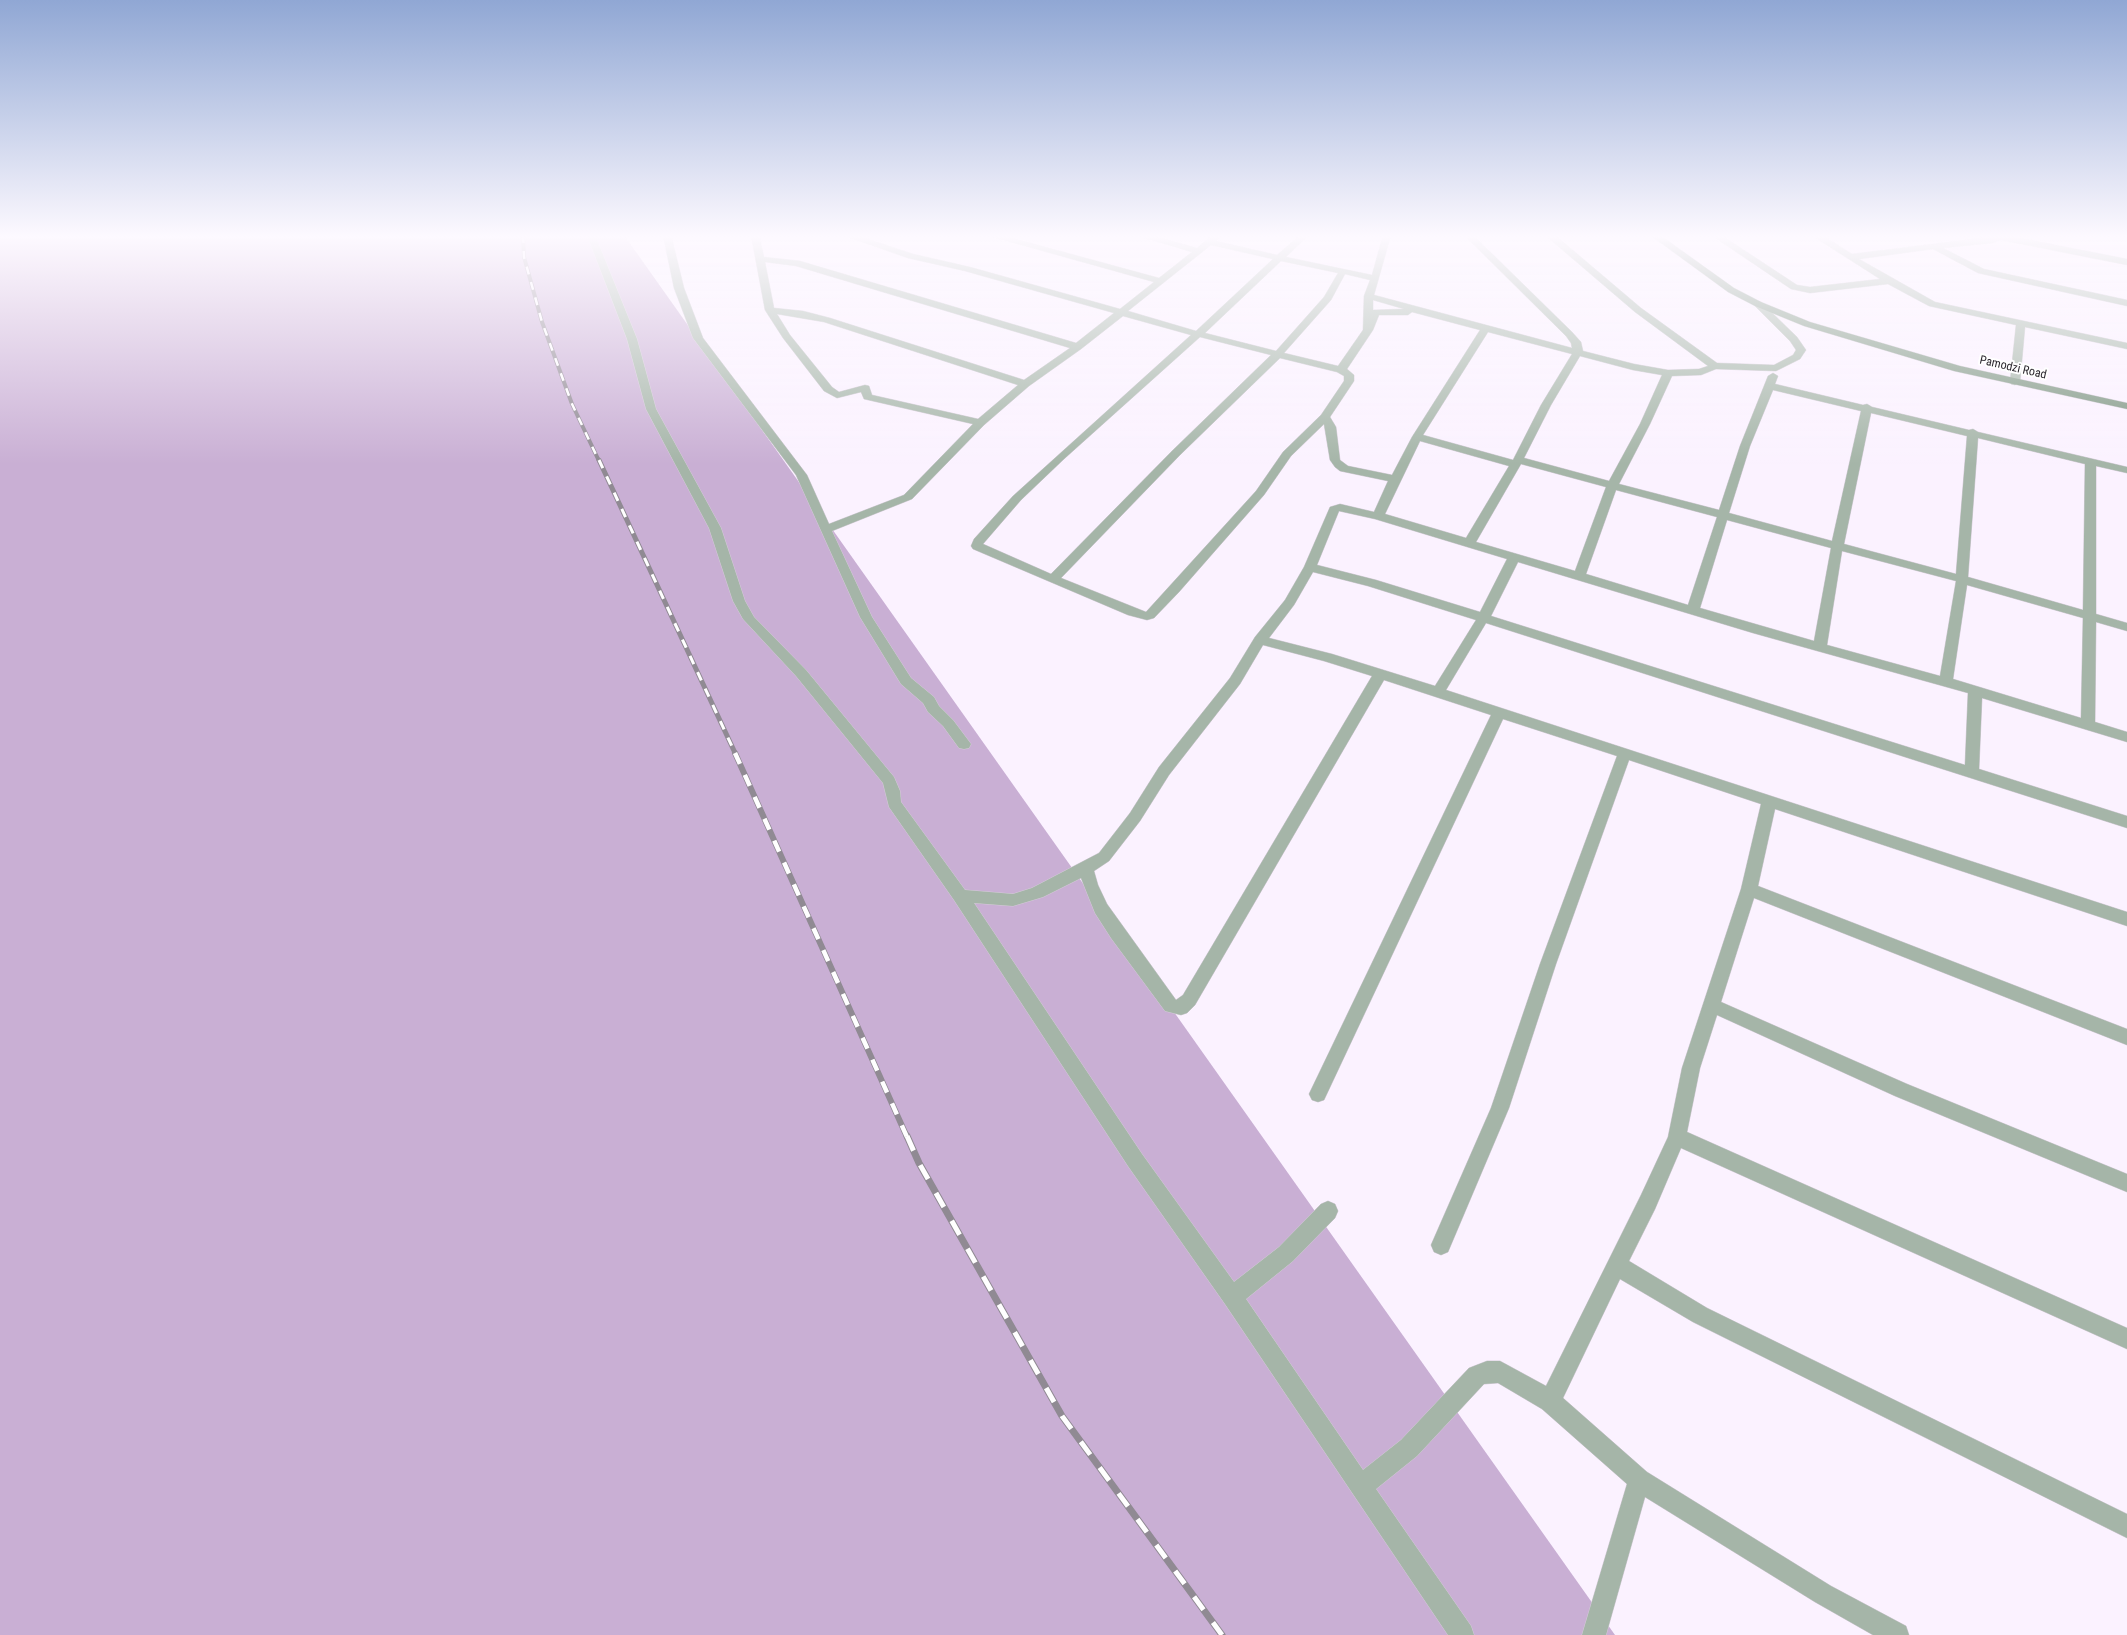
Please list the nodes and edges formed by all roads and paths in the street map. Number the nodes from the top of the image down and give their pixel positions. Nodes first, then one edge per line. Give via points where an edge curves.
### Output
1 (621, 311) edge
2 (688, 311) edge
3 (771, 311) edge
4 (781, 311) edge
5 (959, 311) edge
6 (1222, 311) edge
7 (1316, 311) edge
8 (1369, 311) edge
9 (1546, 311) edge
10 (1640, 311) edge
11 (1766, 311) edge
12 (1777, 311) edge
13 (1964, 311) edge
14 (1123, 312) joint
15 (1424, 312) joint
16 (2021, 324) junction
17 (1486, 328) junction
18 (1368, 330) junction
19 (1198, 334) junction
20 (2127, 346) edge
21 (1078, 347) junction
22 (1578, 352) junction
23 (1276, 355) junction
24 (1715, 366) junction
25 (1776, 368) junction
26 (1341, 370) junction
27 (1668, 373) junction
28 (2015, 382) junction
29 (1025, 384) junction
30 (1770, 386) junction
31 (2127, 406) edge
32 (1867, 407) junction
33 (1325, 417) junction
34 (980, 423) junction
35 (1973, 432) junction
36 (1417, 437) junction
37 (1517, 462) junction
38 (2091, 462) junction
39 (2127, 470) edge
40 (1395, 479) junction
41 (1612, 486) junction
42 (1378, 516) junction
43 (1724, 516) junction
44 (827, 529) junction
45 (1469, 543) junction
46 (1837, 547) junction
47 (1514, 557) junction
48 (1310, 567) junction
49 (1580, 575) junction
50 (1962, 579) junction
51 (1053, 580) junction
52 (1694, 609) junction
53 (2089, 616) junction
54 (1483, 618) junction
55 (2127, 627) edge
56 (1260, 640) junction
57 (1820, 646) junction
58 (1380, 674) junction
59 (1946, 682) junction
60 (1975, 690) junction
61 (1438, 692) junction
62 (1500, 712) junction
63 (2088, 726) junction
64 (2127, 737) edge
65 (964, 744) dead end
66 (1625, 753) junction
67 (1972, 772) junction
68 (1769, 800) junction
69 (2127, 822) edge
70 (1086, 868) junction
71 (1749, 889) junction
72 (960, 896) junction
73 (2127, 919) edge
74 (1711, 1005) junction
75 (2127, 1037) edge
76 (1318, 1094) dead end
77 (1677, 1137) junction
78 (2127, 1184) edge
79 (1328, 1211) dead end
80 (1441, 1245) dead end
81 (1616, 1265) junction
82 (1232, 1297) junction
83 (2127, 1339) edge
84 (1550, 1401) junction
85 (1639, 1480) junction
86 (1361, 1486) junction
87 (2127, 1526) edge
88 (1462, 1635) edge
89 (1594, 1635) edge
90 (1897, 1635) edge

1 - 72 street via 651,409 715,528 749,619 801,674 889,781 894,803
2 - 44 street via 698,338 801,475
3 - 34 street via 811,368 834,394 865,388 868,397
4 - 29 street via 827,320
5 - 21 street
6 - 19 street
7 - 23 street
8 - 18 street
9 - 22 street via 1576,342
10 - 24 street
11 - 25 street via 1801,350 1797,357
12 - 28 street, Pamodzi Road via 1843,336
13 - 16 street
14 - 19 street
14 - 21 street
15 - 17 street
15 - 18 street via 1375,312
16 - 20 street
16 - 28 street
17 - 22 street
17 - 36 street
18 - 26 street
19 - 23 street
19 - 51 street via 1031,484 978,542 977,546
21 - 29 street
22 - 27 street
22 - 37 street
23 - 26 street
23 - 51 street
24 - 25 street
24 - 27 street via 1701,372
25 - 30 street
26 - 33 street via 1349,375 1349,381
27 - 41 street
28 - 31 street, Pamodzi Road
29 - 34 street
30 - 32 street
30 - 43 street via 1745,446
32 - 35 street
32 - 46 street
33 - 40 street via 1331,427 1338,466
33 - 51 street via 1287,454 1260,493 1150,615 1132,612
34 - 44 street via 908,497
35 - 38 street
35 - 50 street
36 - 37 street
36 - 40 street
37 - 41 street
37 - 45 street
38 - 39 street
38 - 53 street
40 - 42 street
41 - 43 street
41 - 49 street
42 - 45 street
42 - 48 street via 1340,507 1334,509
43 - 46 street
43 - 52 street
44 - 65 street via 866,617 906,681 929,700
45 - 47 street
46 - 50 street
46 - 57 street
47 - 49 street
47 - 54 street
48 - 54 street
48 - 56 street via 1290,602
49 - 52 street
50 - 53 street
50 - 59 street
52 - 57 street
53 - 55 street
53 - 63 street
54 - 61 street
54 - 67 street
56 - 58 street
56 - 70 street via 1234,681 1164,770 1135,817 1104,857
57 - 59 street
58 - 61 street
58 - 70 street via 1189,1000 1181,1008 1171,1006 1117,934 1090,885
59 - 60 street
60 - 63 street
60 - 67 street
61 - 62 street
62 - 66 street
62 - 76 street
63 - 64 street
66 - 68 street
66 - 80 street via 1548,964 1500,1108
67 - 69 street
68 - 71 street
68 - 73 street
70 - 72 street via 1037,893 1013,900
71 - 74 street
71 - 75 street
72 - 82 street via 1135,1160
74 - 77 street via 1691,1068
74 - 78 street via 1901,1090
77 - 81 street
77 - 83 street
79 - 82 street via 1286,1254
81 - 84 street
81 - 87 street via 1700,1315
82 - 86 street
84 - 85 street
84 - 86 street via 1500,1372 1478,1376 1409,1448
85 - 89 street
85 - 90 street via 1822,1594
86 - 88 street

